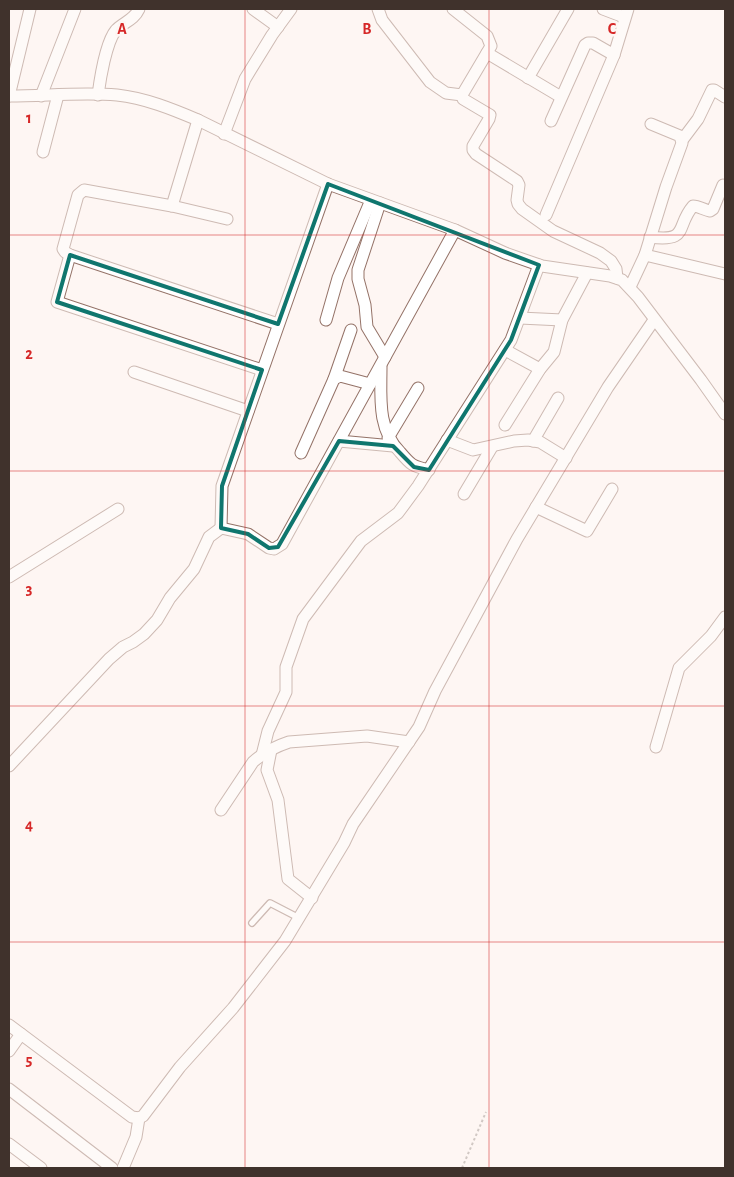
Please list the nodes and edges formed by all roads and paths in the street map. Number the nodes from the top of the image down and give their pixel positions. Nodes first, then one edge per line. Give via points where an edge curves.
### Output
1 (30, 9) edge
2 (76, 9) edge
3 (139, 9) edge
4 (253, 9) edge
5 (291, 9) edge
6 (378, 9) edge
7 (453, 9) edge
8 (568, 9) edge
9 (603, 9) edge
10 (626, 13) edge
11 (278, 27) junction
12 (487, 53) junction
13 (614, 55) junction
14 (528, 78) junction
15 (10, 89) edge
16 (58, 95) junction
17 (98, 95) junction
18 (41, 96) junction
19 (462, 96) junction
20 (561, 97) junction
21 (725, 97) edge
22 (198, 120) junction
23 (551, 121) dead end
24 (651, 124) dead end
25 (224, 134) junction
26 (682, 139) junction
27 (44, 152) dead end
28 (328, 184) junction
29 (723, 185) dead end
30 (376, 202) junction
31 (172, 206) junction
32 (546, 215) dead end
33 (227, 219) dead end
34 (454, 230) junction
35 (650, 237) junction
36 (70, 255) junction
37 (645, 255) junction
38 (539, 265) junction
39 (587, 273) junction
40 (725, 274) edge
41 (617, 278) junction
42 (630, 287) junction
43 (520, 318) junction
44 (326, 320) dead end
45 (562, 320) junction
46 (654, 320) junction
47 (278, 324) junction
48 (351, 330) dead end
49 (396, 337) junction
50 (374, 339) junction
51 (505, 350) junction
52 (383, 361) junction
53 (540, 369) junction
54 (262, 370) junction
55 (134, 372) dead end
56 (334, 379) junction
57 (370, 384) junction
58 (418, 388) dead end
59 (558, 398) dead end
60 (248, 411) junction
61 (725, 414) edge
62 (505, 425) dead end
63 (447, 440) junction
64 (339, 441) junction
65 (533, 441) junction
66 (391, 442) junction
67 (492, 447) junction
68 (301, 453) dead end
69 (566, 458) junction
70 (414, 467) junction
71 (428, 470) junction
72 (418, 486) junction
73 (612, 489) dead end
74 (464, 494) dead end
75 (536, 508) junction
76 (118, 509) dead end
77 (221, 528) junction
78 (9, 577) edge
79 (725, 617) edge
80 (409, 742) junction
81 (656, 747) dead end
82 (267, 753) junction
83 (9, 766) edge
84 (221, 810) dead end
85 (312, 898) junction
86 (299, 918) junction
87 (252, 923) dead end
88 (9, 1025) edge
89 (21, 1034) junction
90 (9, 1051) edge
91 (9, 1089) edge
92 (486, 1112) dead end
93 (139, 1118) junction
94 (9, 1144) edge
95 (41, 1168) edge
96 (112, 1168) edge
97 (123, 1168) edge
98 (462, 1168) edge

1 - 15 street
2 - 18 street
3 - 17 street via 134,18 115,32 103,65
4 - 11 street
5 - 11 street
6 - 19 street via 382,20 430,82 446,93
7 - 12 street via 487,36 491,46
8 - 14 street
9 - 10 street
10 - 13 street
11 - 25 street via 246,79
12 - 14 street
12 - 19 street
13 - 20 street via 593,43 585,45
13 - 32 street
14 - 20 street
15 - 18 street
16 - 17 street
16 - 18 street
16 - 27 street
17 - 22 street via 147,101
19 - 41 street via 463,100 490,115 473,150 517,181 518,204 522,209 553,231 600,253 611,261
20 - 23 street
21 - 26 street via 712,90 698,119
22 - 25 street
22 - 31 street
24 - 26 street
25 - 28 street
26 - 35 street
28 - 30 street
28 - 47 street
29 - 35 street via 710,211 693,206 674,236 667,239
30 - 34 street
30 - 44 street via 338,278
30 - 50 street via 358,270 367,327
31 - 33 street
31 - 36 street via 81,191 63,249
34 - 38 street
34 - 49 street
35 - 37 street
36 - 47 street
36 - 54 street via 57,302
37 - 40 street
37 - 42 street
38 - 39 street
38 - 43 street
39 - 41 street
39 - 45 street
41 - 42 street
42 - 46 street
43 - 45 street
43 - 51 street
45 - 53 street via 554,352
46 - 61 street
46 - 69 street via 608,387
47 - 54 street
48 - 56 street
49 - 50 street
49 - 52 street
50 - 52 street via 380,346
51 - 53 street
51 - 63 street
52 - 57 street
52 - 66 street via 380,405
53 - 62 street
54 - 60 street
55 - 60 street
56 - 57 street via 340,376
56 - 68 street
57 - 64 street
58 - 66 street
59 - 65 street
60 - 77 street via 222,486
63 - 67 street via 473,450
63 - 71 street
64 - 66 street
64 - 77 street via 278,547 268,548 248,534
65 - 67 street via 514,441
65 - 69 street
66 - 70 street
67 - 74 street
69 - 75 street
70 - 71 street
70 - 72 street
71 - 72 street
72 - 82 street via 398,513 361,542 303,619 286,666 286,692 270,727
73 - 75 street via 587,531
75 - 80 street
76 - 78 street
77 - 83 street via 209,537 194,569 157,620 144,634 109,659
79 - 81 street via 679,668
80 - 82 street via 368,736 289,742
80 - 85 street via 353,824
82 - 84 street via 253,762
82 - 85 street via 267,770 278,800 288,879
85 - 86 street
86 - 87 lane via 270,904
86 - 93 street via 233,1008
88 - 89 street
89 - 90 street
89 - 93 street via 132,1118
91 - 96 street
92 - 98 path
93 - 97 street via 136,1137
94 - 95 street

